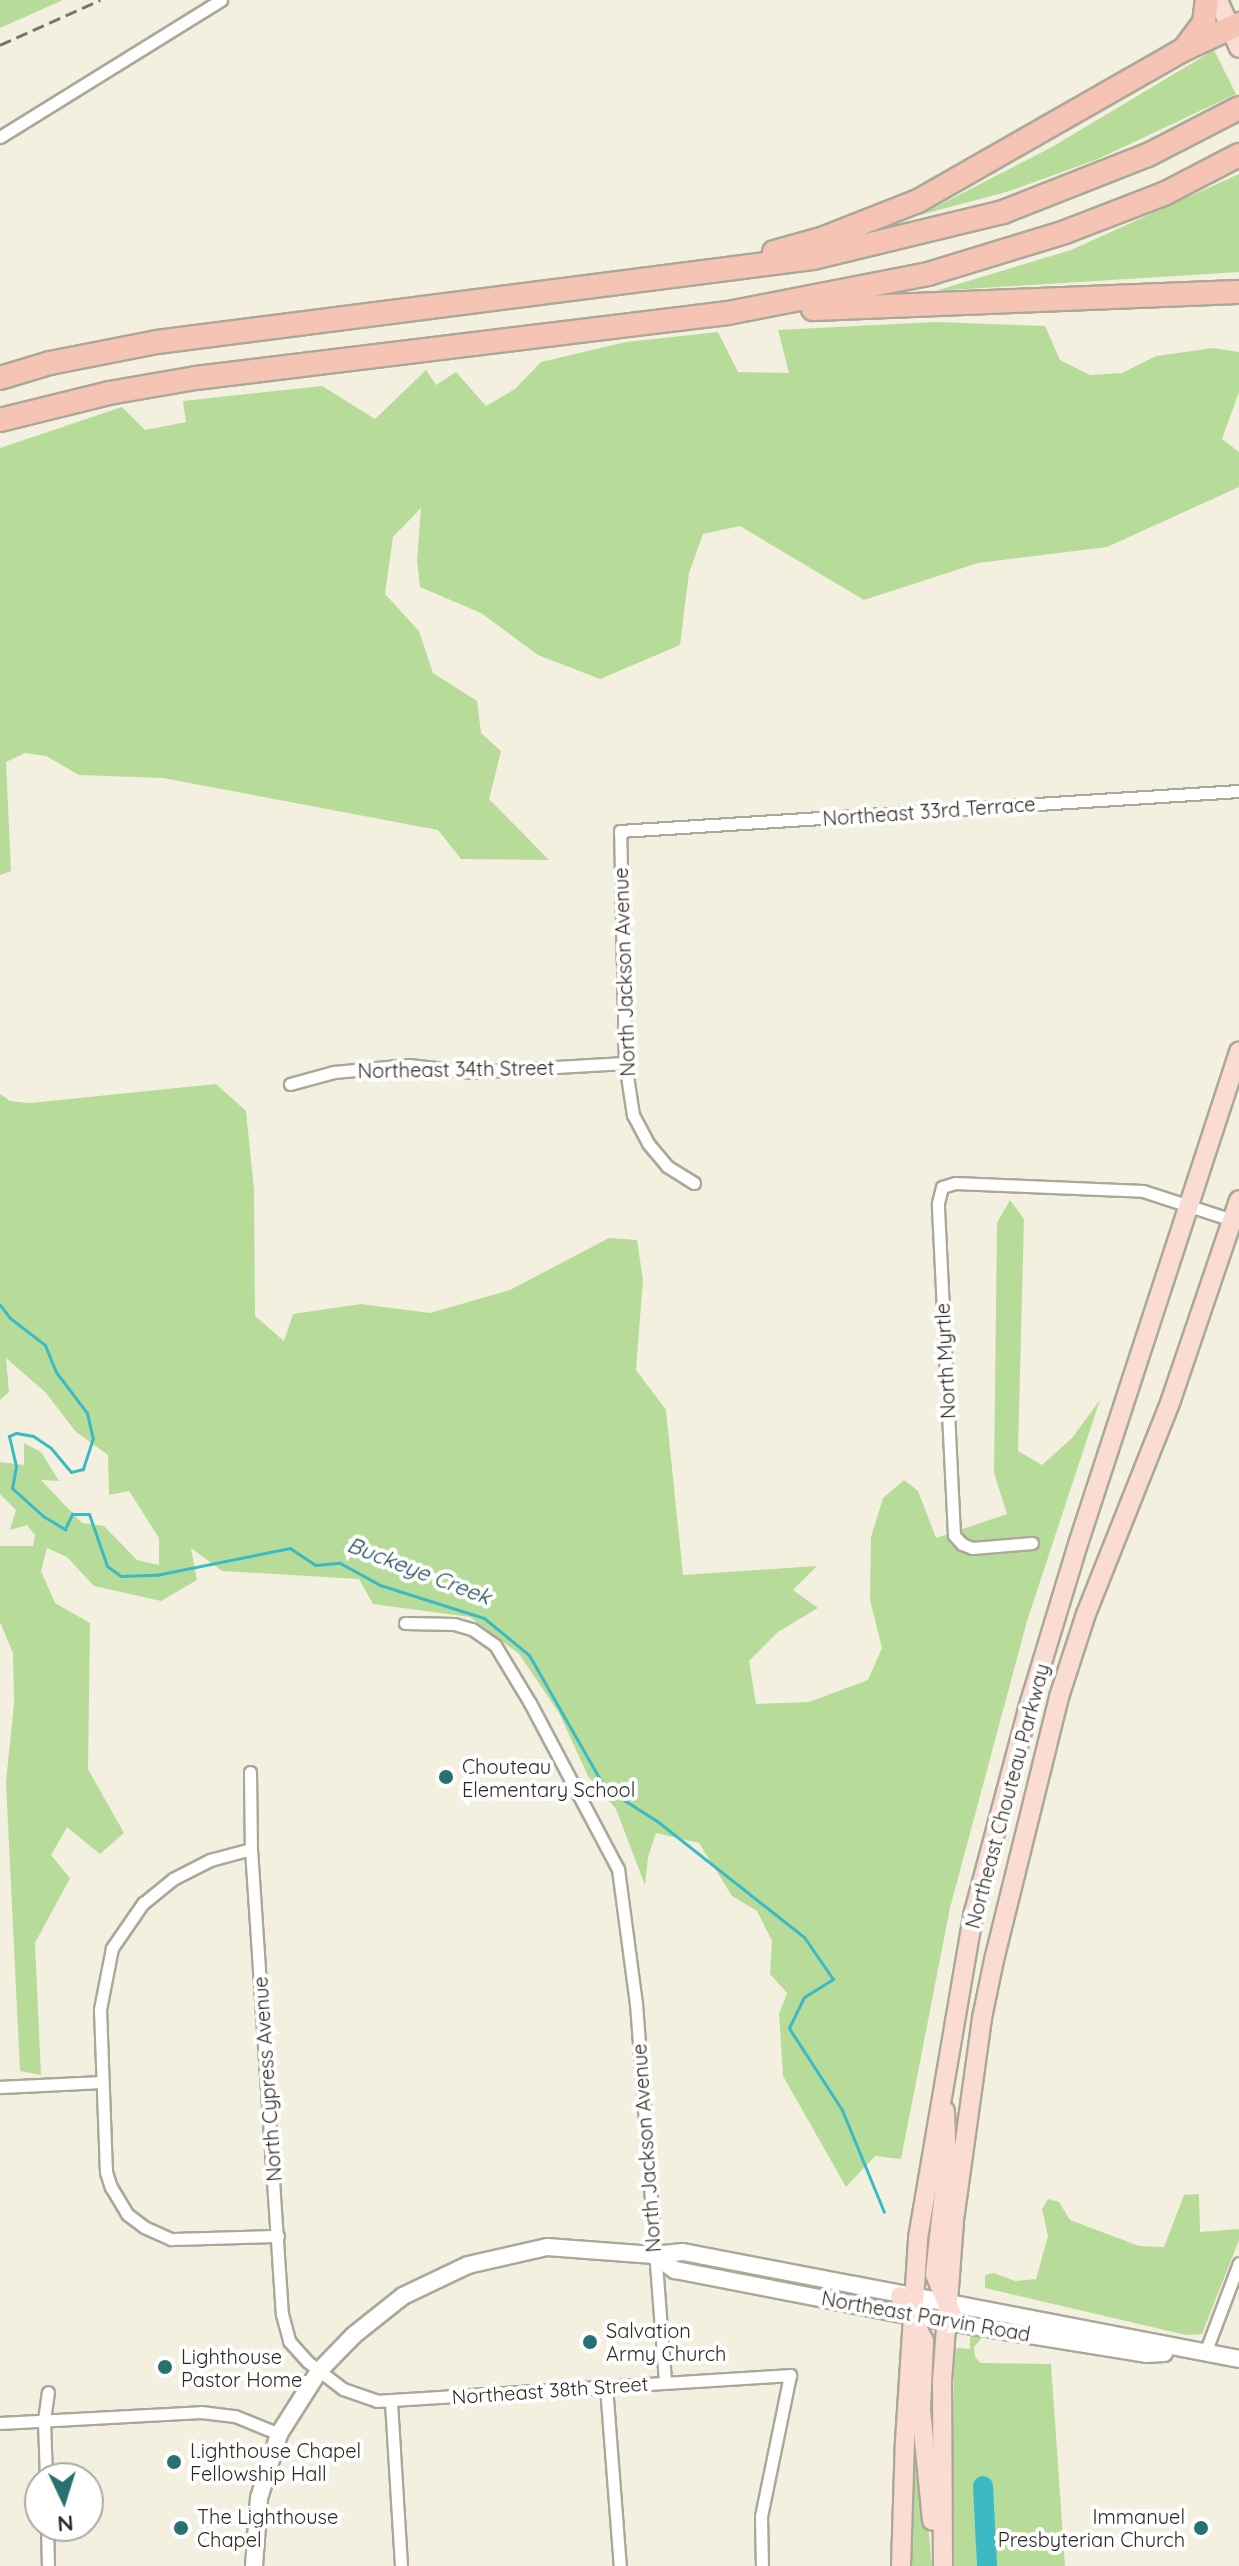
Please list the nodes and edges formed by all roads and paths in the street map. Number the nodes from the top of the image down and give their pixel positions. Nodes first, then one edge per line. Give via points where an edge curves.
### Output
1 (221, 0) edge
2 (1207, 0) edge
3 (1218, 0) edge
4 (1236, 34) edge
5 (1183, 50) junction
6 (1235, 110) edge
7 (0, 137) edge
8 (1239, 155) edge
9 (715, 269) junction
10 (1239, 292) edge
11 (728, 313) junction
12 (0, 378) edge
13 (0, 420) edge
14 (1239, 791) edge
15 (620, 831) joint
16 (1239, 1052) edge
17 (625, 1063) junction
18 (290, 1084) dead end
19 (694, 1183) dead end
20 (1239, 1200) edge
21 (1190, 1205) junction
22 (1232, 1220) junction
23 (1032, 1543) dead end
24 (405, 1623) dead end
25 (250, 1772) dead end
26 (251, 1849) junction
27 (102, 2082) junction
28 (942, 2084) junction
29 (0, 2087) edge
30 (278, 2236) junction
31 (654, 2255) junction
32 (1239, 2263) edge
33 (909, 2303) junction
34 (951, 2316) junction
35 (1205, 2353) junction
36 (1239, 2359) edge
37 (319, 2371) junction
38 (665, 2382) junction
39 (606, 2386) junction
40 (48, 2392) dead end
41 (391, 2402) junction
42 (44, 2420) junction
43 (0, 2423) edge
44 (279, 2434) junction
45 (45, 2462) edge
46 (47, 2542) edge
47 (48, 2566) edge
48 (254, 2566) edge
49 (401, 2566) edge
50 (620, 2566) edge
51 (762, 2566) edge
52 (901, 2566) edge
53 (941, 2566) edge

1 - 7 street
2 - 5 highway via 1204,23
3 - 4 main road
4 - 5 highway
5 - 9 highway via 918,201 824,238
6 - 9 highway via 1148,155 1003,212 813,258
8 - 11 highway via 1166,193 1065,232 928,274
9 - 12 highway via 157,342
10 - 11 highway
11 - 13 highway via 196,378
14 - 15 street, Northeast 33rd Terrace
15 - 17 street, North Jackson Avenue
16 - 21 main road, Northeast Chouteau Parkway
17 - 18 street, Northeast 34th Street via 470,1072 409,1065 334,1072
17 - 19 street, North Jackson Avenue via 633,1115 648,1143 667,1166
20 - 22 main road, Northeast Chouteau Parkway
21 - 22 street
21 - 23 street, North Myrtle via 1143,1191 955,1183 942,1187 938,1203 954,1535 972,1548
21 - 28 main road, Northeast Chouteau Parkway via 1084,1526 991,1838
22 - 34 main road, Northeast Chouteau Parkway via 1171,1400 1086,1614 1031,1797 982,2018 954,2220
24 - 31 street, North Jackson Avenue via 454,1624 495,1645 618,1869
25 - 26 street, North Cypress Avenue
26 - 27 street via 210,1860 173,1879 125,1925 104,1976
26 - 30 street, North Cypress Avenue
27 - 29 street
27 - 30 street via 106,2172 127,2214 171,2239
28 - 33 main road, Northeast Chouteau Parkway
28 - 34 main road via 947,2165 935,2274
30 - 37 street, North Cypress Avenue via 284,2331 296,2352
31 - 33 main road, Northeast Parvin Road via 683,2252
31 - 33 main road, Northeast Parvin Road via 675,2270
31 - 37 main road, Northeast Parvin Road via 547,2247 468,2265 403,2296
31 - 38 street, North Jackson Avenue
32 - 35 street
33 - 34 main road, Northeast Parvin Road
33 - 52 main road, Northeast Chouteau Parkway
33 - 53 main road via 924,2341 921,2410
34 - 35 main road, Northeast Parvin Road
34 - 35 main road, Northeast Parvin Road via 1146,2354
34 - 53 main road, Northeast Chouteau Parkway via 942,2381
35 - 36 main road, Northeast Parvin Road
37 - 41 street, Northeast 38th Street via 352,2394
37 - 44 main road, Northeast Parvin Road
38 - 39 street, Northeast 38th Street
38 - 51 street, Northeast 38th Street via 790,2375 761,2516
39 - 41 street, Northeast 38th Street
39 - 50 street
40 - 42 street
41 - 49 street
42 - 43 street
42 - 44 street via 212,2413 235,2416
42 - 45 street
44 - 48 main road, Northeast Parvin Road via 259,2498
46 - 47 street

